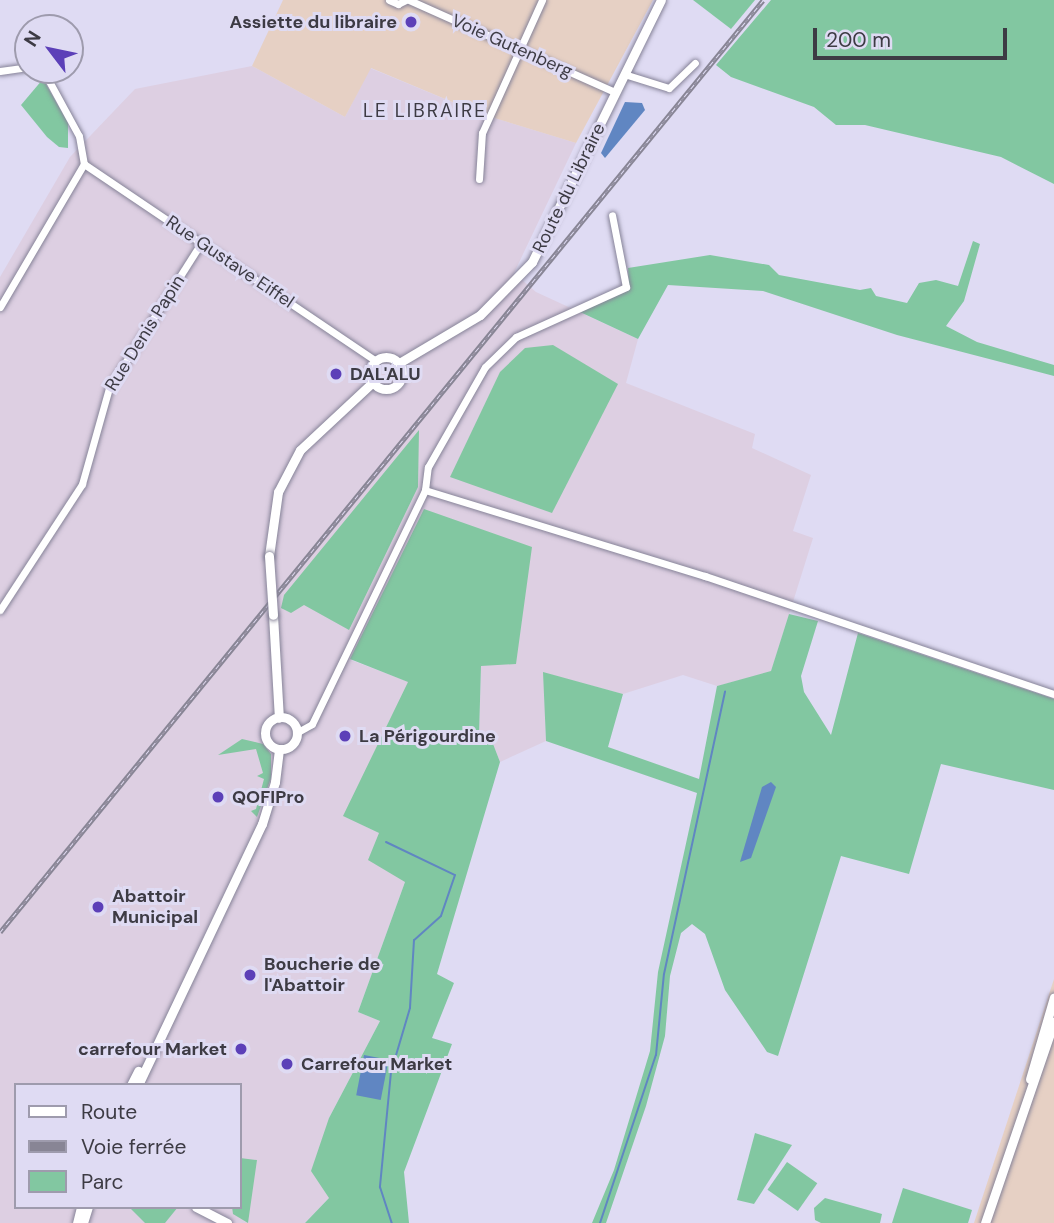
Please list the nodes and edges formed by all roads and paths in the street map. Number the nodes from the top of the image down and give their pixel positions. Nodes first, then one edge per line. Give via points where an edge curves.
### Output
1 (389, 0) edge
2 (407, 0) edge
3 (542, 0) edge
4 (661, 0) edge
5 (520, 48) junction
6 (695, 63) dead end
7 (624, 74) junction
8 (51, 84) edge
9 (615, 92) junction
10 (84, 164) junction
11 (479, 179) dead end
12 (612, 215) dead end
13 (201, 243) junction
14 (0, 306) edge
15 (376, 361) junction
16 (399, 363) junction
17 (373, 382) junction
18 (425, 491) junction
19 (0, 610) edge
20 (1054, 694) edge
21 (279, 718) junction
22 (296, 733) junction
23 (279, 749) junction
24 (208, 935) junction
25 (1054, 997) edge
26 (1054, 1021) edge
27 (132, 1083) edge
28 (139, 1083) edge
29 (1028, 1088) junction
30 (200, 1209) edge
31 (227, 1223) edge
32 (985, 1223) edge

1 - 2 street via 398,4
2 - 5 street, Voie Gutenberg
3 - 5 street
4 - 7 main road, Route du Libraire
5 - 9 street, Voie Gutenberg
5 - 11 street via 482,133
6 - 7 street via 669,88
7 - 9 main road, Route du Libraire
8 - 10 street via 79,136
9 - 16 main road, Route du Libraire via 552,229 522,276 480,315
10 - 13 street, Rue Gustave Eiffel
10 - 14 street
12 - 18 street via 626,287 516,337 485,366 428,467
13 - 15 street, Rue Gustave Eiffel
13 - 19 street, Rue Denis Papin via 109,388 82,484
15 - 16 main road via 385,357
15 - 17 main road via 370,374
16 - 17 main road via 402,377 396,385 382,388
17 - 21 main road, bridge via 300,450 278,492 269,556
18 - 20 street via 705,576
18 - 22 street via 312,724
21 - 22 main road via 293,723
21 - 23 main road via 265,731 270,745
22 - 23 main road via 293,743
23 - 24 main road via 270,803
24 - 27 main road
24 - 28 main road
25 - 29 main road
26 - 29 main road
29 - 32 main road
30 - 31 main road

